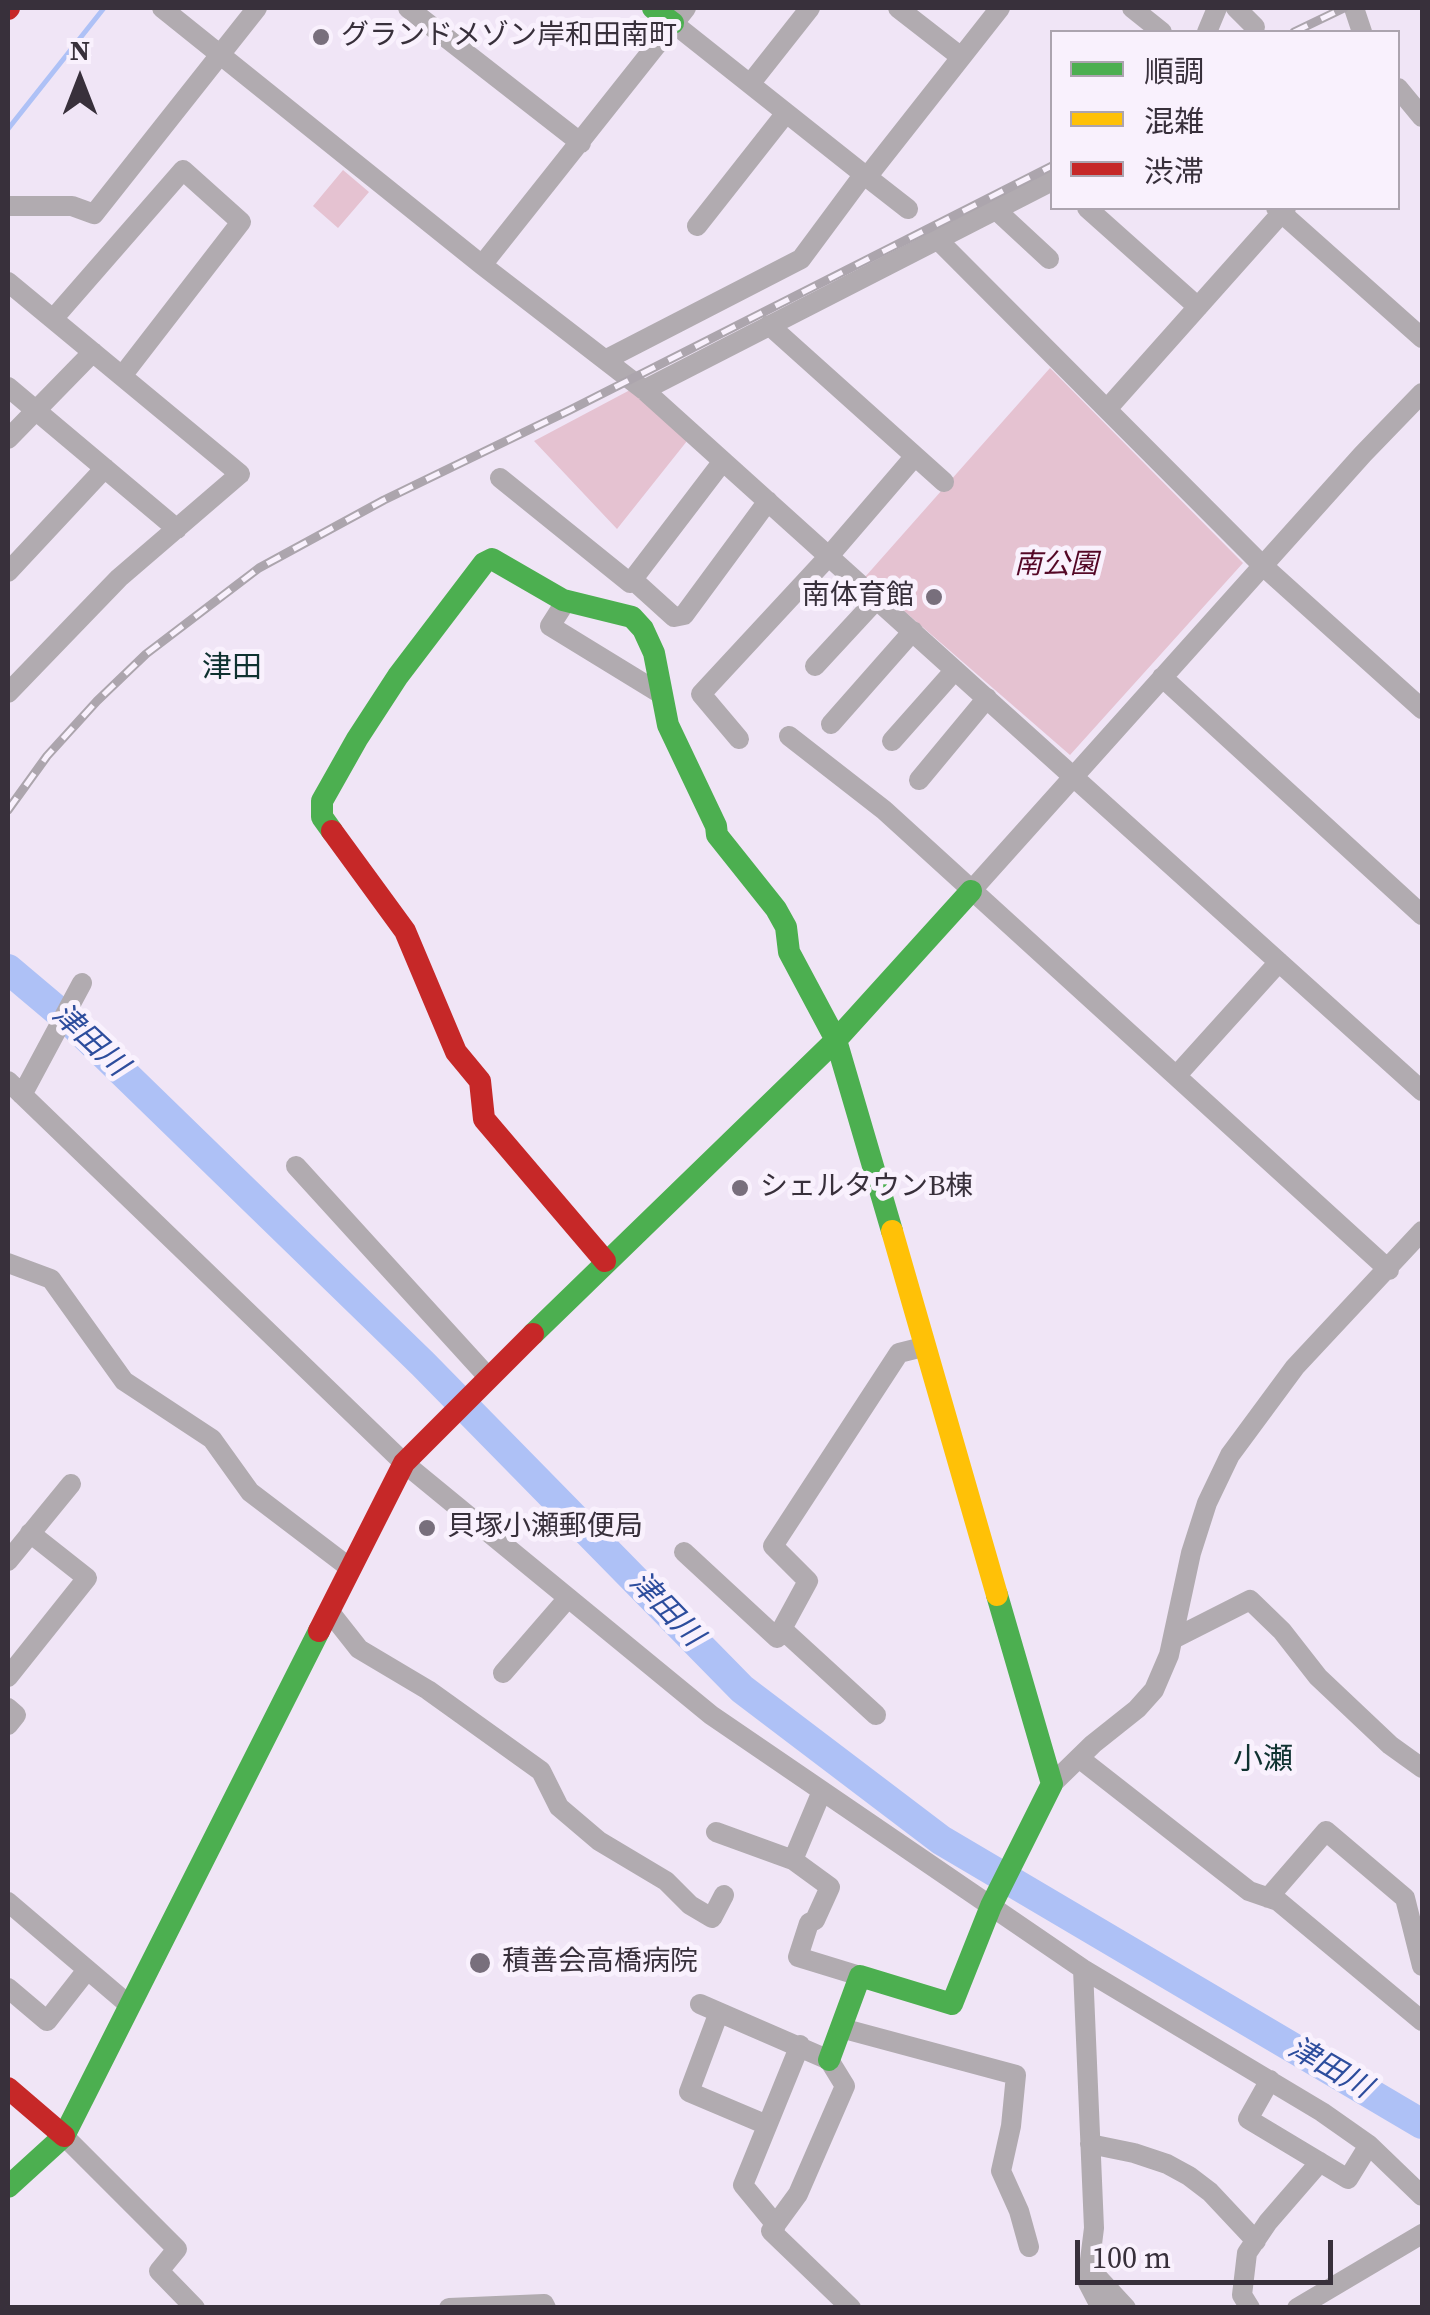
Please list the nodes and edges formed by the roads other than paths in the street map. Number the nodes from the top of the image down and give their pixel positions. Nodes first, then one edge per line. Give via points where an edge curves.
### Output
1 (162, 8) edge
2 (257, 8) edge
3 (408, 8) edge
4 (653, 8) edge
5 (810, 8) edge
6 (898, 8) edge
7 (1000, 8) edge
8 (1132, 8) edge
9 (1236, 8) edge
10 (679, 16) edge
11 (1255, 26) dead end
12 (1160, 30) edge
13 (220, 54) junction
14 (961, 58) junction
15 (750, 84) junction
16 (786, 113) junction
17 (581, 143) junction
18 (866, 176) junction
19 (1050, 182) edge
20 (8, 206) edge
21 (908, 209) dead end
22 (995, 209) junction
23 (1088, 210) edge
24 (1280, 210) edge
25 (1282, 210) edge
26 (698, 226) dead end
27 (936, 238) junction
28 (1048, 258) dead end
29 (482, 265) junction
30 (8, 282) edge
31 (1198, 307) junction
32 (54, 320) junction
33 (769, 325) junction
34 (1422, 338) edge
35 (93, 352) junction
36 (605, 360) junction
37 (122, 376) junction
38 (8, 387) edge
39 (644, 390) junction
40 (1422, 393) edge
41 (1108, 409) junction
42 (35, 410) junction
43 (8, 440) edge
44 (916, 456) junction
45 (722, 461) junction
46 (104, 468) junction
47 (500, 478) dead end
48 (944, 482) dead end
49 (768, 501) junction
50 (177, 529) junction
51 (829, 556) junction
52 (1262, 566) junction
53 (8, 572) edge
54 (632, 579) junction
55 (877, 599) junction
56 (566, 601) junction
57 (913, 632) junction
58 (815, 666) dead end
59 (955, 670) junction
60 (1162, 677) junction
61 (8, 693) edge
62 (661, 694) junction
63 (987, 698) junction
64 (1422, 709) edge
65 (831, 724) dead end
66 (788, 736) dead end
67 (739, 739) dead end
68 (892, 741) dead end
69 (1074, 775) junction
70 (919, 780) dead end
71 (971, 891) junction
72 (1422, 915) edge
73 (1279, 962) junction
74 (82, 983) dead end
75 (836, 1040) junction
76 (1177, 1075) junction
77 (14, 1088) edge
78 (1422, 1091) edge
79 (296, 1166) dead end
80 (1422, 1232) edge
81 (605, 1261) junction
82 (8, 1263) edge
83 (1389, 1270) junction
84 (923, 1348) junction
85 (489, 1378) junction
86 (404, 1463) junction
87 (71, 1484) dead end
88 (30, 1533) junction
89 (684, 1552) dead end
90 (8, 1561) edge
91 (350, 1568) junction
92 (568, 1598) junction
93 (329, 1611) junction
94 (777, 1639) junction
95 (1173, 1639) junction
96 (503, 1673) dead end
97 (8, 1677) edge
98 (8, 1708) edge
99 (876, 1715) dead end
100 (8, 1725) edge
101 (1079, 1758) junction
102 (1422, 1768) edge
103 (1052, 1784) junction
104 (822, 1791) junction
105 (716, 1832) dead end
106 (793, 1860) junction
107 (724, 1895) dead end
108 (1268, 1898) junction
109 (992, 1906) junction
110 (12, 1915) edge
111 (1422, 1966) edge
112 (1083, 1968) junction
113 (88, 1970) junction
114 (860, 1976) junction
115 (8, 1988) edge
116 (129, 2005) junction
117 (1422, 2021) edge
118 (841, 2028) junction
119 (800, 2045) junction
120 (829, 2060) junction
121 (1270, 2080) junction
122 (8, 2088) edge
123 (767, 2125) junction
124 (64, 2136) junction
125 (1090, 2144) junction
126 (1370, 2145) junction
127 (1320, 2162) junction
128 (8, 2188) edge
129 (1422, 2196) edge
130 (776, 2225) junction
131 (1422, 2236) edge
132 (1256, 2241) junction
133 (1030, 2247) dead end
134 (1089, 2268) junction
135 (195, 2308) edge
136 (449, 2308) edge
137 (546, 2308) edge
138 (851, 2308) edge
139 (1101, 2308) edge
140 (1126, 2308) edge
141 (1250, 2308) edge
142 (1296, 2308) edge

1 - 13 street
2 - 13 street
3 - 17 street
4 - 10 street
5 - 15 street
6 - 14 street
7 - 14 street
8 - 12 street
9 - 11 street
10 - 15 street
10 - 17 street
13 - 20 street via 94,214 72,206
13 - 29 street
14 - 18 street
15 - 16 street
16 - 18 street
16 - 26 street
17 - 29 street
18 - 21 street
18 - 36 street via 801,258
19 - 22 street
22 - 27 street
22 - 28 street
23 - 31 street
24 - 31 street
25 - 34 street
27 - 33 street
27 - 41 street
29 - 36 street
30 - 32 street
31 - 41 street
32 - 35 street
32 - 37 street via 183,170 241,222
33 - 39 street
33 - 44 street
35 - 37 street
35 - 42 street
36 - 39 street
37 - 50 street via 240,474
38 - 42 street
39 - 45 street
40 - 52 street
41 - 52 street
42 - 43 street
42 - 46 street
44 - 48 street
44 - 51 street
45 - 49 street
45 - 54 street
46 - 50 street
46 - 53 street
47 - 54 street
49 - 51 street
49 - 54 street via 684,614 674,617
50 - 61 street via 119,578
51 - 55 street
51 - 67 street via 701,694
52 - 60 street
52 - 64 street
55 - 57 street
55 - 58 street
56 - 62 street via 632,617 654,653
56 - 62 street via 550,626
56 - 81 street via 492,558 484,563 357,739 322,802 322,817 405,931 456,1052 480,1081 484,1118
57 - 59 street
57 - 65 street
59 - 63 street
59 - 68 street
60 - 69 street
60 - 72 street
62 - 75 street via 717,836 786,927 789,952
63 - 69 street
63 - 70 street
66 - 71 street via 884,810
69 - 71 street
69 - 73 street
71 - 75 street
71 - 76 street
73 - 76 street
73 - 78 street
74 - 77 street
75 - 81 street
75 - 84 street
76 - 83 street
77 - 86 street
79 - 85 street
80 - 83 street
81 - 85 street
82 - 91 street via 50,1279 124,1381 212,1439 250,1492
83 - 95 street via 1295,1367 1230,1454 1191,1553
84 - 94 street via 899,1354 773,1546 808,1581
84 - 103 street
85 - 86 street
86 - 91 street
86 - 92 street
87 - 88 street
88 - 90 street
88 - 97 street via 88,1578
89 - 94 street
91 - 93 street
92 - 96 street
92 - 104 street via 710,1715
93 - 107 street via 359,1650 428,1690 540,1771 560,1807 599,1841 712,1918
93 - 116 street
94 - 99 street
95 - 101 street via 1154,1690
95 - 102 street via 1250,1600 1318,1678
98 - 100 street via 16,1714
101 - 103 street
101 - 108 street via 1249,1891
103 - 109 street
104 - 106 street
104 - 109 street
105 - 106 street
106 - 114 street via 830,1887 798,1957
108 - 111 street via 1326,1831 1405,1898
108 - 117 street
109 - 112 street
109 - 114 street via 952,2004
110 - 113 street
112 - 121 street
112 - 125 street
113 - 115 street via 47,2022
113 - 116 street
114 - 118 street
116 - 124 street
118 - 120 street
118 - 133 street via 1016,2075 1000,2171
119 - 120 street
119 - 123 street
119 - 123 street via 709,2008 689,2092
120 - 130 street via 844,2086 798,2194
121 - 126 street
121 - 127 street via 1248,2119
122 - 124 street
123 - 130 street via 743,2185
124 - 128 street
124 - 135 street via 177,2248 159,2272
125 - 132 street via 1189,2176
125 - 134 street
126 - 127 street via 1348,2179
126 - 129 street
127 - 132 street
130 - 138 street via 771,2231
131 - 142 street
132 - 141 street via 1247,2254 1242,2295
134 - 139 street via 1088,2283
134 - 140 street
136 - 137 street

